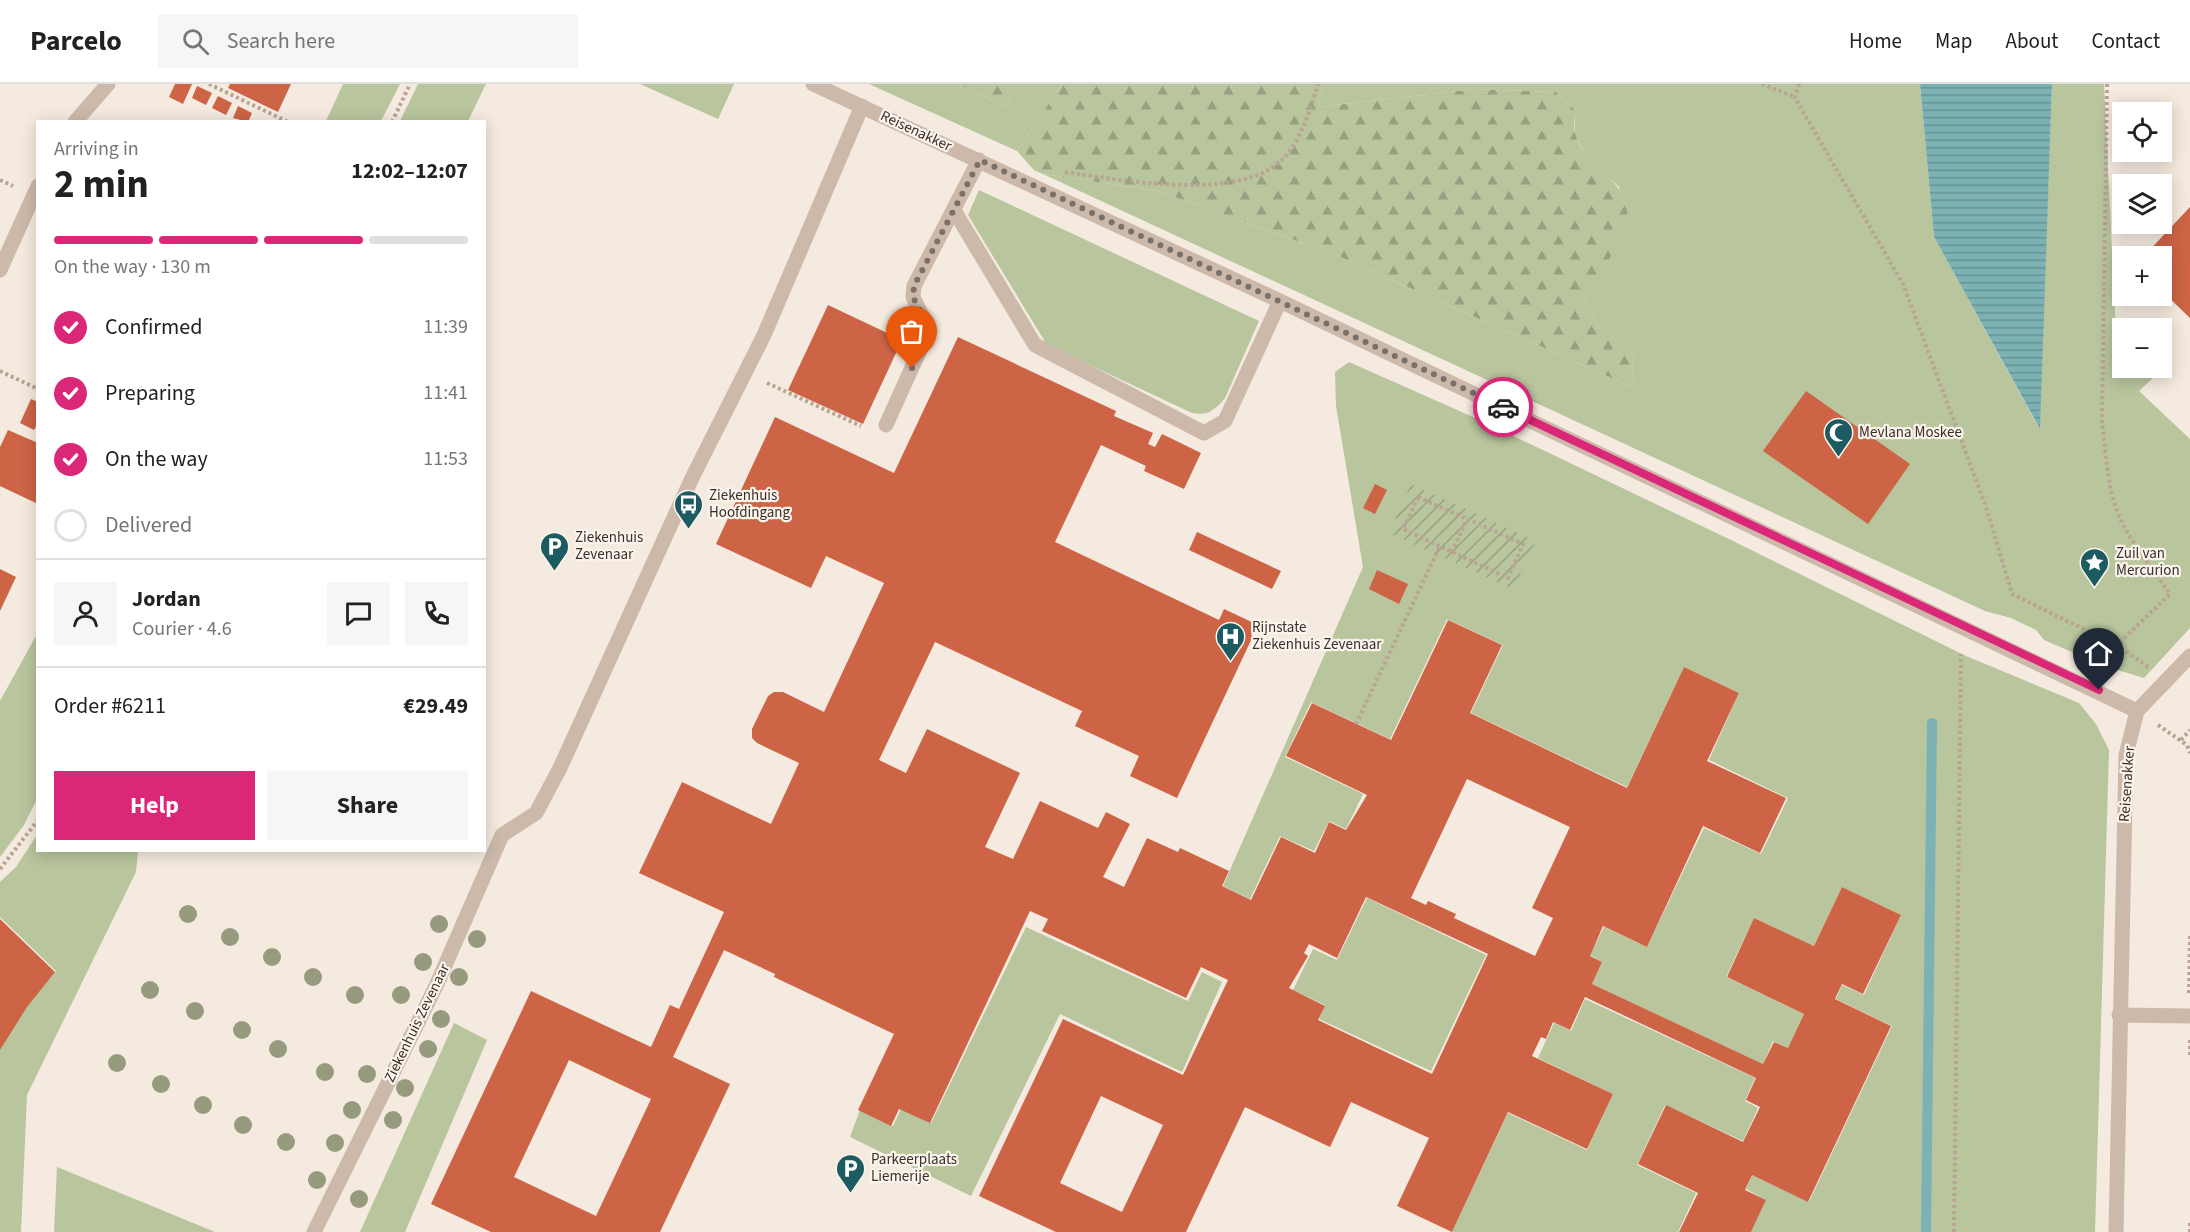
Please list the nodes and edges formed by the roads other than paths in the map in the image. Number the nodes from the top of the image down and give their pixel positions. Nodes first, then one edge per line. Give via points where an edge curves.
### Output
1 (108, 84) edge
2 (813, 84) edge
3 (862, 106) junction
4 (77, 120) edge
5 (980, 160) junction
6 (36, 190) edge
7 (955, 212) junction
8 (0, 270) edge
9 (1280, 301) junction
10 (886, 425) road end
11 (2190, 656) edge
12 (2137, 711) junction
13 (2119, 1016) junction
14 (2190, 1016) edge
15 (314, 1232) edge
16 (2116, 1232) edge

1 - 4 street
2 - 3 street, Reisenakker
3 - 5 street, Reisenakker
3 - 15 street, Ziekenhuis Zevenaar via 764,335 692,478 560,768 536,813 502,835 436,986
5 - 7 street
5 - 9 street, Reisenakker
6 - 8 street
7 - 9 street via 1035,345 1204,433 1225,421
7 - 10 street via 914,286 913,297 930,330
9 - 12 street, Reisenakker
11 - 12 street
12 - 13 street, Reisenakker via 2126,754
13 - 14 street
13 - 16 street, Reisenakker

